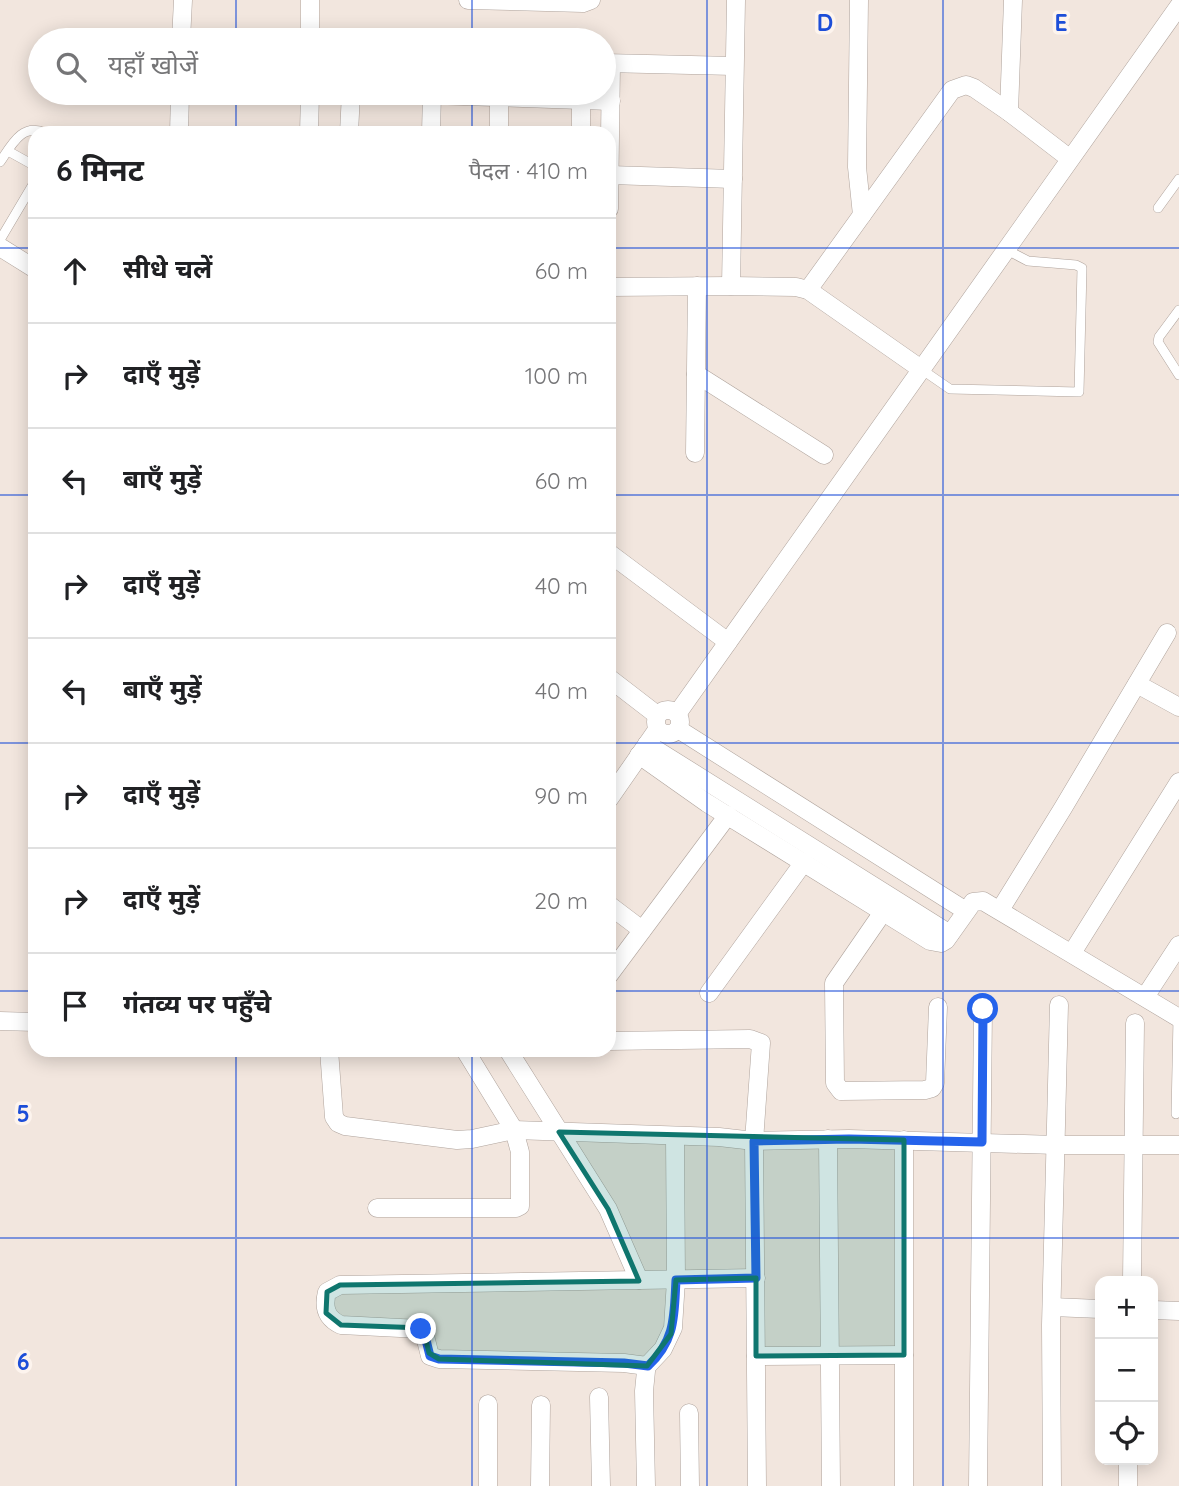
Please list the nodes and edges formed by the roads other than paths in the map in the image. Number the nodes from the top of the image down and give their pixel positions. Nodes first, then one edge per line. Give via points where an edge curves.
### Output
1 (183, 0) edge
2 (310, 0) edge
3 (468, 0) edge
4 (591, 0) edge
5 (736, 0) edge
6 (859, 0) edge
7 (1013, 0) edge
8 (1179, 6) edge
9 (182, 28) edge
10 (310, 28) edge
11 (616, 63) edge
12 (734, 66) junction
13 (180, 105) edge
14 (310, 105) edge
15 (350, 105) edge
16 (432, 105) edge
17 (499, 105) edge
18 (581, 105) edge
19 (611, 105) edge
20 (1009, 111) junction
21 (179, 126) edge
22 (309, 126) edge
23 (349, 126) edge
24 (431, 126) edge
25 (499, 126) edge
26 (581, 126) edge
27 (611, 126) edge
28 (28, 131) edge
29 (8, 151) junction
30 (1069, 158) junction
31 (0, 162) edge
32 (28, 162) edge
33 (616, 175) edge
34 (733, 179) junction
35 (1179, 179) edge
36 (28, 193) edge
37 (1158, 208) dead end
38 (862, 215) junction
39 (0, 240) edge
40 (0, 247) edge
41 (1005, 249) junction
42 (28, 265) edge
43 (697, 286) junction
44 (731, 286) junction
45 (616, 287) edge
46 (808, 290) junction
47 (1179, 310) edge
48 (921, 369) junction
49 (696, 374) junction
50 (1179, 375) edge
51 (695, 453) dead end
52 (824, 455) dead end
53 (616, 558) edge
54 (1167, 633) dead end
55 (728, 642) junction
56 (1137, 684) junction
57 (616, 688) edge
58 (1179, 707) edge
59 (678, 721) junction
60 (650, 736) junction
61 (1179, 782) edge
62 (616, 788) edge
63 (728, 815) junction
64 (804, 862) junction
65 (1000, 909) junction
66 (616, 910) edge
67 (967, 911) junction
68 (883, 912) junction
69 (642, 930) junction
70 (950, 934) junction
71 (1179, 945) edge
72 (1072, 953) junction
73 (616, 965) edge
74 (709, 993) dead end
75 (1145, 997) junction
76 (1059, 1005) dead end
77 (938, 1007) dead end
78 (983, 1009) dead end
79 (1178, 1018) edge
80 (0, 1021) edge
81 (28, 1022) edge
82 (1135, 1023) dead end
83 (616, 1041) edge
84 (330, 1057) edge
85 (469, 1057) edge
86 (512, 1057) edge
87 (1176, 1114) dead end
88 (514, 1130) junction
89 (559, 1132) junction
90 (675, 1136) junction
91 (828, 1139) junction
92 (905, 1140) junction
93 (754, 1141) junction
94 (982, 1142) junction
95 (1055, 1145) junction
96 (1135, 1145) junction
97 (1179, 1145) edge
98 (377, 1208) dead end
99 (1132, 1276) edge
100 (756, 1278) junction
101 (639, 1280) junction
102 (676, 1280) junction
103 (1052, 1307) junction
104 (1095, 1309) edge
105 (1158, 1310) edge
106 (1179, 1311) edge
107 (904, 1354) junction
108 (830, 1355) junction
109 (757, 1356) junction
110 (648, 1366) junction
111 (600, 1397) dead end
112 (488, 1404) dead end
113 (541, 1405) dead end
114 (689, 1413) dead end
115 (1128, 1465) edge
116 (488, 1486) edge
117 (540, 1486) edge
118 (601, 1486) edge
119 (646, 1486) edge
120 (690, 1486) edge
121 (757, 1486) edge
122 (831, 1486) edge
123 (904, 1486) edge
124 (978, 1486) edge
125 (1052, 1486) edge
126 (1128, 1486) edge

1 - 9 street
2 - 10 street
3 - 4 street
5 - 12 street
6 - 38 street via 857,167
7 - 20 street
8 - 30 street
11 - 12 street
12 - 34 street
13 - 21 street
14 - 22 street
15 - 23 street
16 - 24 street
17 - 25 street
18 - 26 street
19 - 27 street
20 - 30 street
20 - 38 street via 966,85 953,90
28 - 29 lane
29 - 31 lane
29 - 32 lane
30 - 41 street
33 - 34 street
34 - 44 street
35 - 37 lane
36 - 39 lane
38 - 46 street
40 - 42 street
41 - 48 street
41 - 48 lane via 1028,261 1082,268 1079,392 950,389
43 - 44 street
43 - 45 street
43 - 49 street
44 - 46 street
46 - 48 street
47 - 50 lane via 1158,342
48 - 55 street
49 - 51 street
49 - 52 street
53 - 55 street
54 - 56 street
55 - 59 street
56 - 58 street
56 - 65 street
57 - 60 street
59 - 60 street via 671,710 663,710
59 - 67 street
60 - 62 street
60 - 63 street
60 - 70 street
61 - 72 street
63 - 64 street
63 - 69 street
64 - 68 street
64 - 74 street
65 - 67 street via 978,900
65 - 72 street
66 - 69 street
67 - 70 street
68 - 70 street via 936,943
68 - 77 street via 834,984 837,1088 932,1088
69 - 73 street
71 - 75 street
72 - 75 street
75 - 79 street
76 - 95 street
78 - 94 street
79 - 87 lane
80 - 81 street
82 - 96 street
83 - 93 street via 759,1041
84 - 88 street via 334,1117 345,1126 457,1140
85 - 88 street
86 - 89 street
88 - 89 street
88 - 98 street via 520,1152 520,1206
89 - 90 street
89 - 101 street via 608,1209
90 - 93 street
90 - 102 street
91 - 92 street
91 - 93 street
91 - 108 street
92 - 94 street
92 - 107 street
93 - 100 street
94 - 95 street
94 - 124 street
95 - 96 street
95 - 103 street
96 - 97 street
96 - 99 street
100 - 102 street
100 - 109 street
101 - 102 street
101 - 110 street via 340,1285 327,1293 325,1302 326,1313 341,1325 421,1329 430,1356 439,1359
102 - 110 street via 671,1334
103 - 104 street
103 - 125 street
105 - 106 street
107 - 108 street
107 - 123 street
108 - 109 street
108 - 122 street
109 - 121 street
110 - 119 street via 644,1391
111 - 118 street
112 - 116 street
113 - 117 street
114 - 120 street
115 - 126 street

